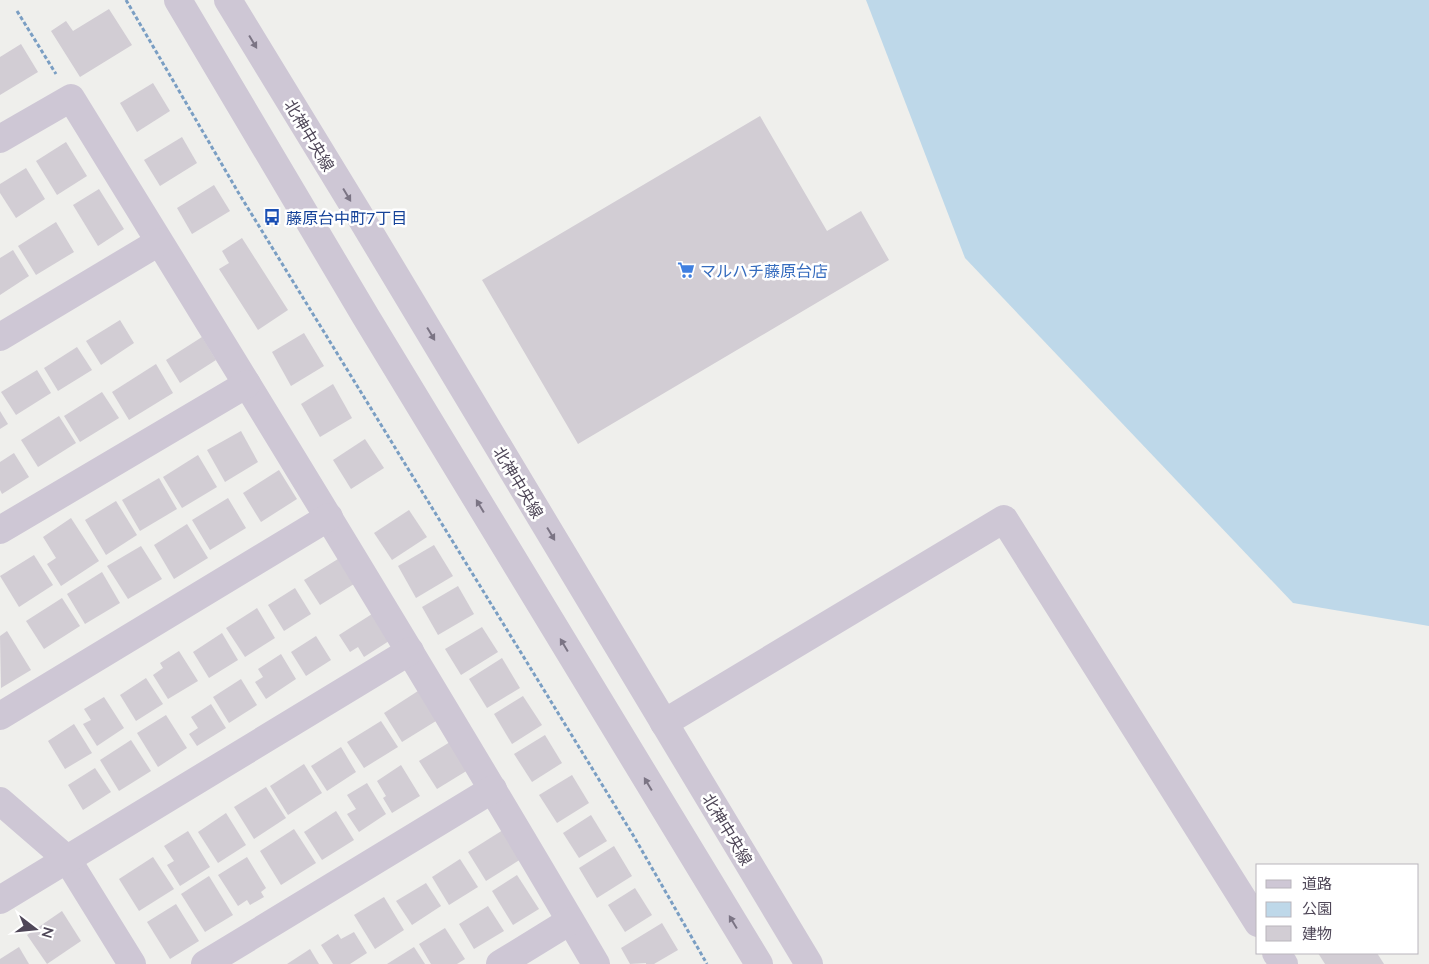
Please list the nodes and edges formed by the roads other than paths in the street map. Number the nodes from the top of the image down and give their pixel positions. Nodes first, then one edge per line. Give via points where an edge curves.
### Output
1 (178, 0) edge
2 (228, 0) edge
3 (0, 139) edge
4 (160, 242) junction
5 (0, 337) edge
6 (247, 384) junction
7 (329, 516) junction
8 (0, 530) edge
9 (410, 650) junction
10 (0, 716) edge
11 (664, 723) junction
12 (493, 789) junction
13 (0, 801) edge
14 (67, 859) junction
15 (0, 900) edge
16 (1256, 920) edge
17 (570, 921) junction
18 (132, 964) edge
19 (205, 964) edge
20 (500, 964) edge
21 (596, 964) edge
22 (758, 964) edge
23 (810, 964) edge

22 -> 1 street
2 -> 11 street, 北神中央線
3 - 4 street via 71,98
4 - 5 street
4 - 6 street
6 - 7 street
6 - 8 street
7 - 9 street
7 - 10 street
9 - 12 street
9 - 14 street
11 - 16 street via 1004,519
11 - 23 street, 北神中央線
12 - 17 street
12 - 19 street
13 - 14 street
14 - 15 street
14 - 18 street
17 - 20 street
17 - 21 street

